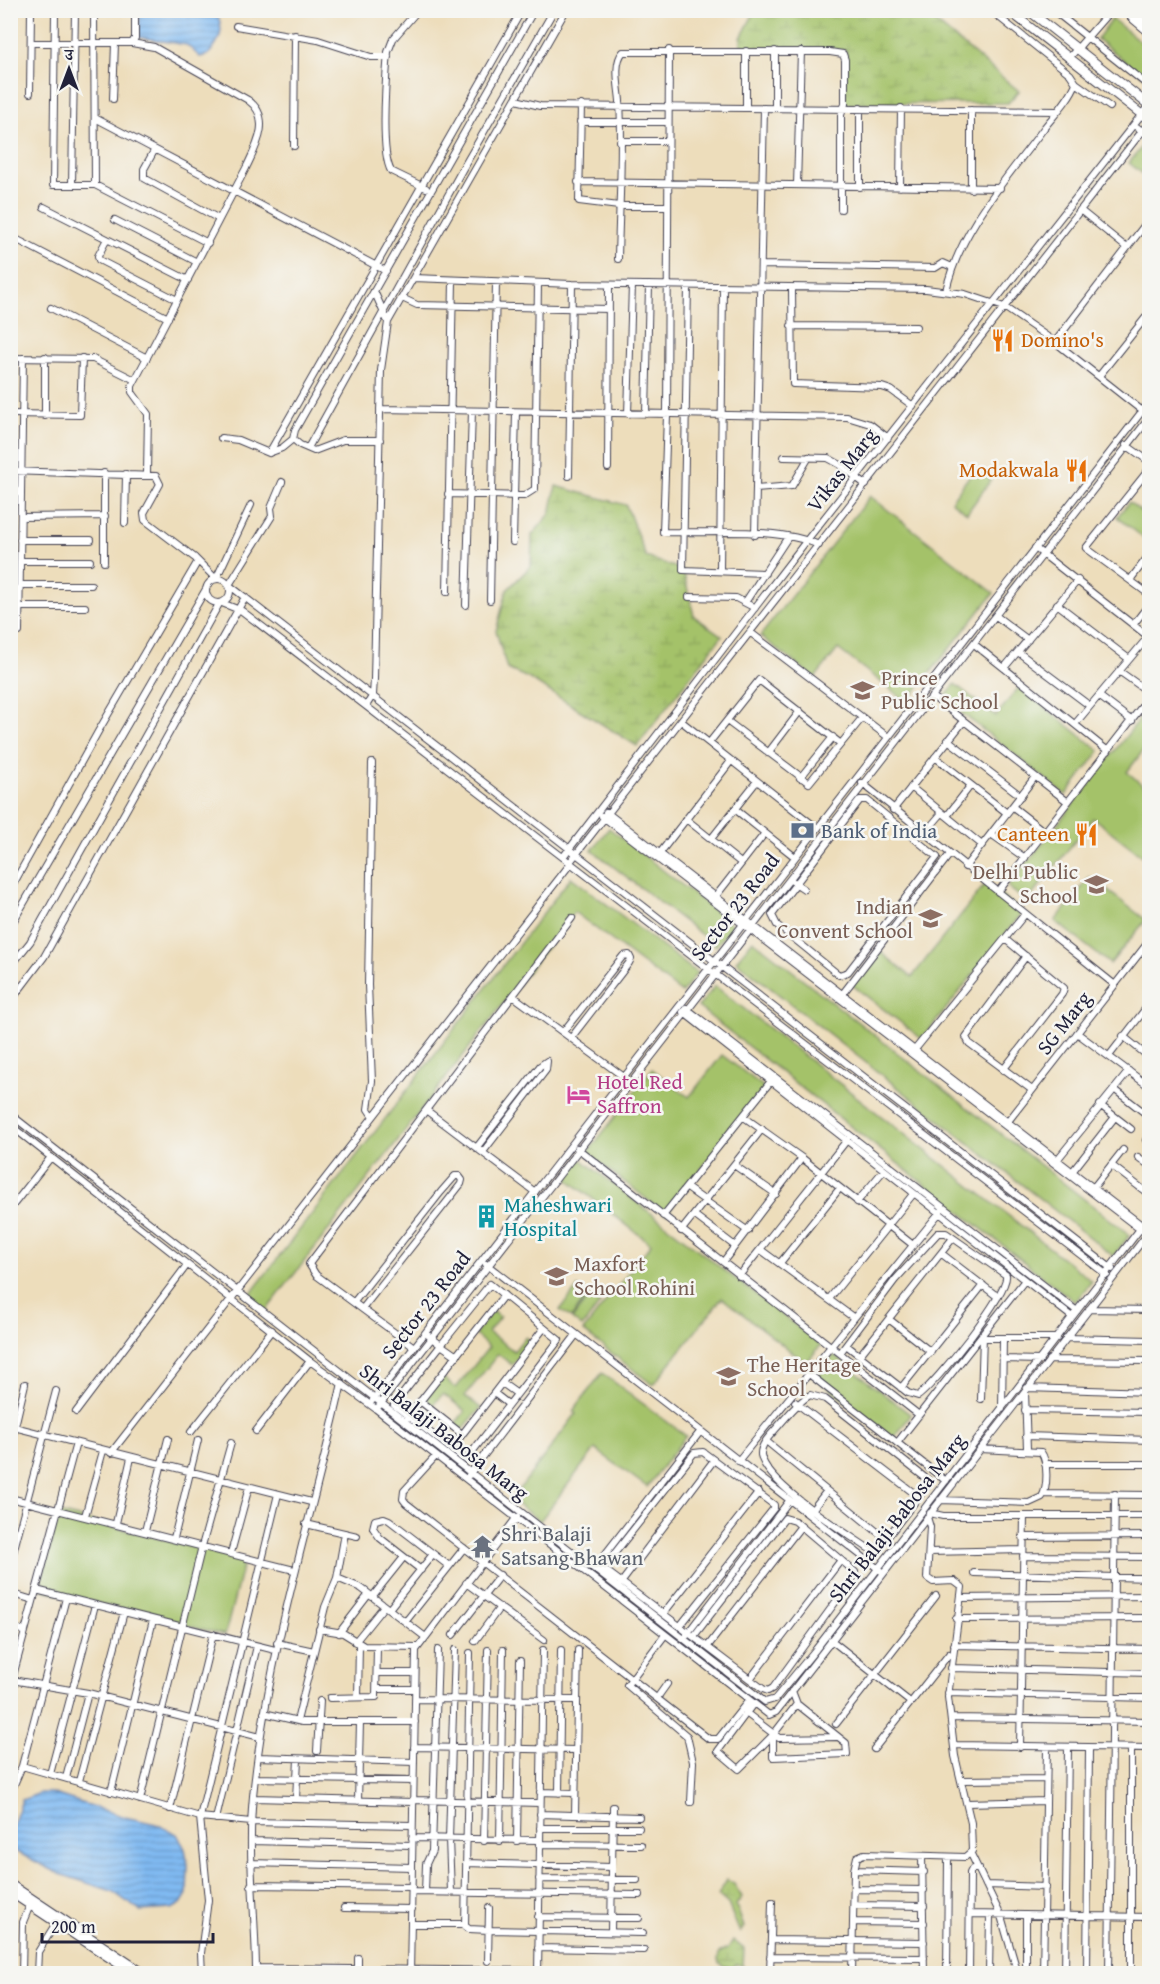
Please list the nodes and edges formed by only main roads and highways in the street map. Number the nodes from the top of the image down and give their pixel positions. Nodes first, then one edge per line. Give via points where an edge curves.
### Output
1 (1008, 10) edge
2 (1028, 10) edge
3 (1149, 106) edge
4 (1149, 121) edge
5 (10, 1884) edge
6 (11, 1892) edge
7 (134, 1974) edge
8 (145, 1974) edge

1 - 4 main road
2 - 3 main road
5 - 8 main road
6 - 7 main road

